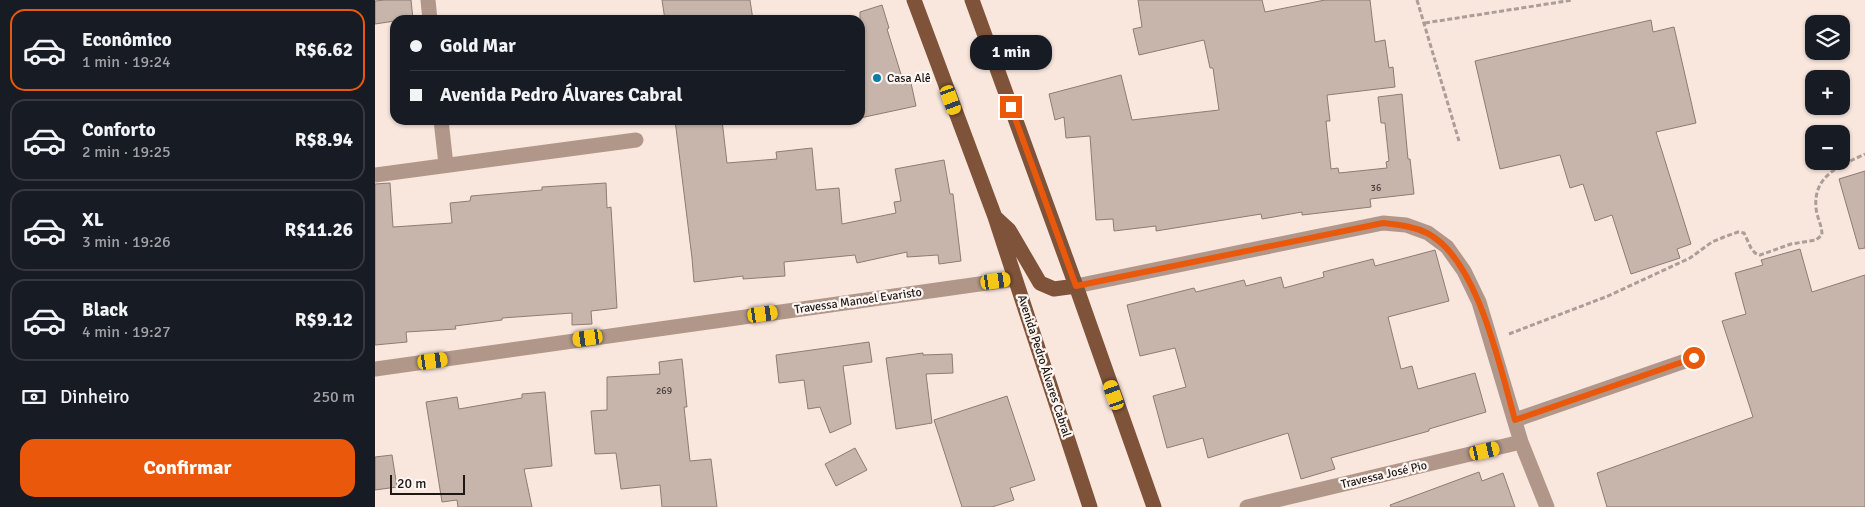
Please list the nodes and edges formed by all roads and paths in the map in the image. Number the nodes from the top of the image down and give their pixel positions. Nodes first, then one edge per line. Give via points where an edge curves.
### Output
1 (428, 0) edge
2 (914, 0) edge
3 (972, 0) edge
4 (1417, 0) edge
5 (1573, 0) edge
6 (430, 15) edge
7 (1425, 23) junction
8 (442, 125) edge
9 (636, 140) dead end
10 (1459, 141) dead end
11 (1865, 154) edge
12 (447, 165) junction
13 (375, 175) edge
14 (995, 217) junction
15 (1015, 279) junction
16 (1076, 286) junction
17 (1492, 340) junction
18 (1694, 358) dead end
19 (375, 370) edge
20 (1515, 420) junction
21 (1521, 442) junction
22 (1090, 507) edge
23 (1154, 507) edge
24 (1247, 507) edge
25 (1547, 507) edge

1 - 6 street
2 - 14 main road, Avenida Pedro Álvares Cabral
3 - 16 main road
4 - 7 path
5 - 7 path
7 - 10 path
8 - 12 street
9 - 12 street
11 - 17 path via 1825,175 1818,188 1816,209 1822,235 1816,240 1791,244 1760,255 1755,253 1744,233 1731,234 1712,242 1690,258 1608,296
12 - 13 street
14 - 15 main road, Avenida Pedro Álvares Cabral
14 - 16 main road via 1009,230 1040,283 1054,289
15 - 19 street, Travessa Manoel Evaristo
15 - 22 main road, Avenida Pedro Álvares Cabral
16 - 17 street via 1383,223 1428,233 1447,247 1464,271
16 - 23 main road
17 - 20 street
18 - 20 street
20 - 21 street
21 - 24 street, Travessa José Pio
21 - 25 street

